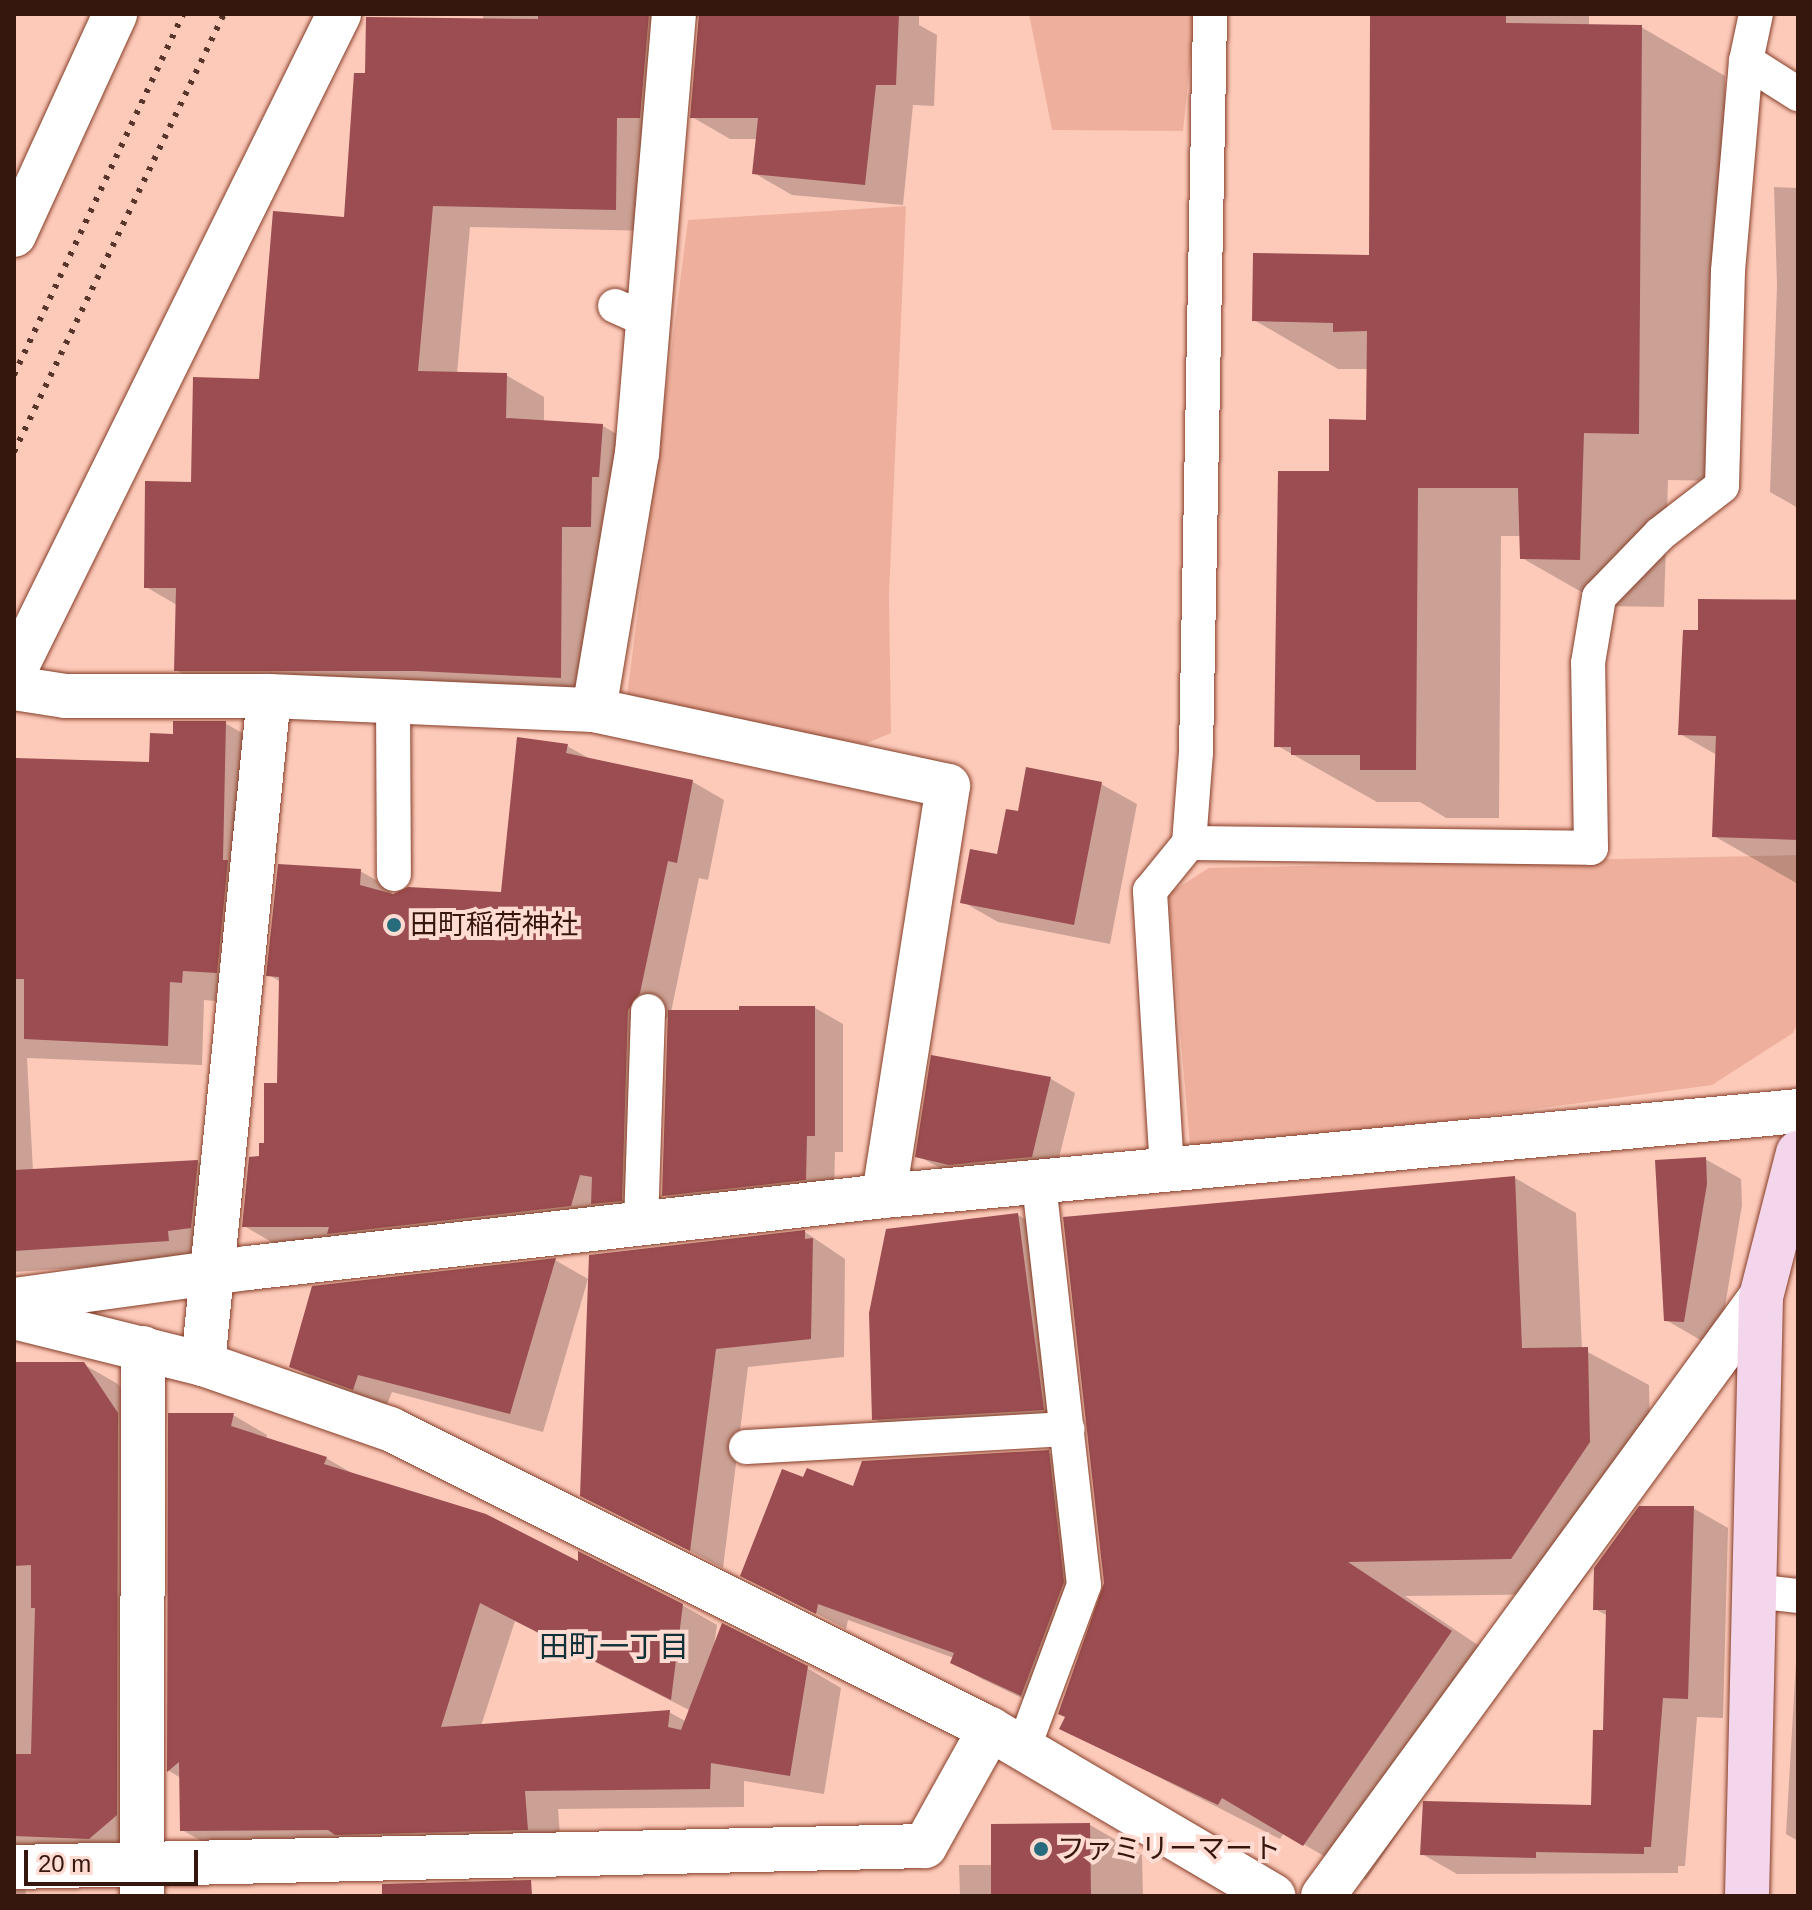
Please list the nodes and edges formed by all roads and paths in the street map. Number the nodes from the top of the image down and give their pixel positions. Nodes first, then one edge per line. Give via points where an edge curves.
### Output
1 (115, 14) edge
2 (339, 14) edge
3 (674, 14) edge
4 (1210, 14) edge
5 (1756, 14) edge
6 (1746, 61) junction
7 (1798, 94) edge
8 (14, 235) edge
9 (14, 672) edge
10 (14, 688) edge
11 (269, 696) junction
12 (393, 701) junction
13 (594, 710) junction
14 (1189, 843) junction
15 (394, 874) dead end
16 (648, 1011) dead end
17 (1798, 1111) edge
18 (1798, 1153) edge
19 (1167, 1170) junction
20 (1039, 1182) junction
21 (884, 1196) junction
22 (641, 1224) junction
23 (213, 1273) junction
24 (1761, 1297) junction
25 (14, 1300) edge
26 (14, 1317) edge
27 (143, 1348) junction
28 (203, 1364) junction
29 (1067, 1429) junction
30 (746, 1447) dead end
31 (1754, 1591) junction
32 (1798, 1596) edge
33 (1006, 1739) junction
34 (14, 1867) edge
35 (142, 1882) edge
36 (1274, 1896) edge
37 (1323, 1896) edge
38 (1747, 1896) edge

1 - 8 street
2 - 9 street
3 - 13 street via 633,314 637,454
4 - 14 lane via 1190,249
5 - 6 lane
6 - 7 lane
6 - 14 lane via 1728,271 1722,486 1660,534 1599,597 1588,663 1591,848
10 - 11 street via 65,696
11 - 12 street
11 - 23 street
12 - 13 street
12 - 15 lane
13 - 21 street via 948,786
14 - 19 lane via 1150,891
16 - 22 lane
17 - 19 street
18 - 24 street
19 - 20 street
20 - 21 street
20 - 29 lane
21 - 22 street
22 - 23 street
23 - 25 street
23 - 28 street
24 - 31 street
24 - 37 street
26 - 27 street
27 - 28 street
27 - 35 street
28 - 33 street via 390,1429
29 - 30 lane
29 - 33 lane via 1084,1585
31 - 32 lane
31 - 38 street
33 - 35 street via 925,1846
33 - 36 street
34 - 35 street

